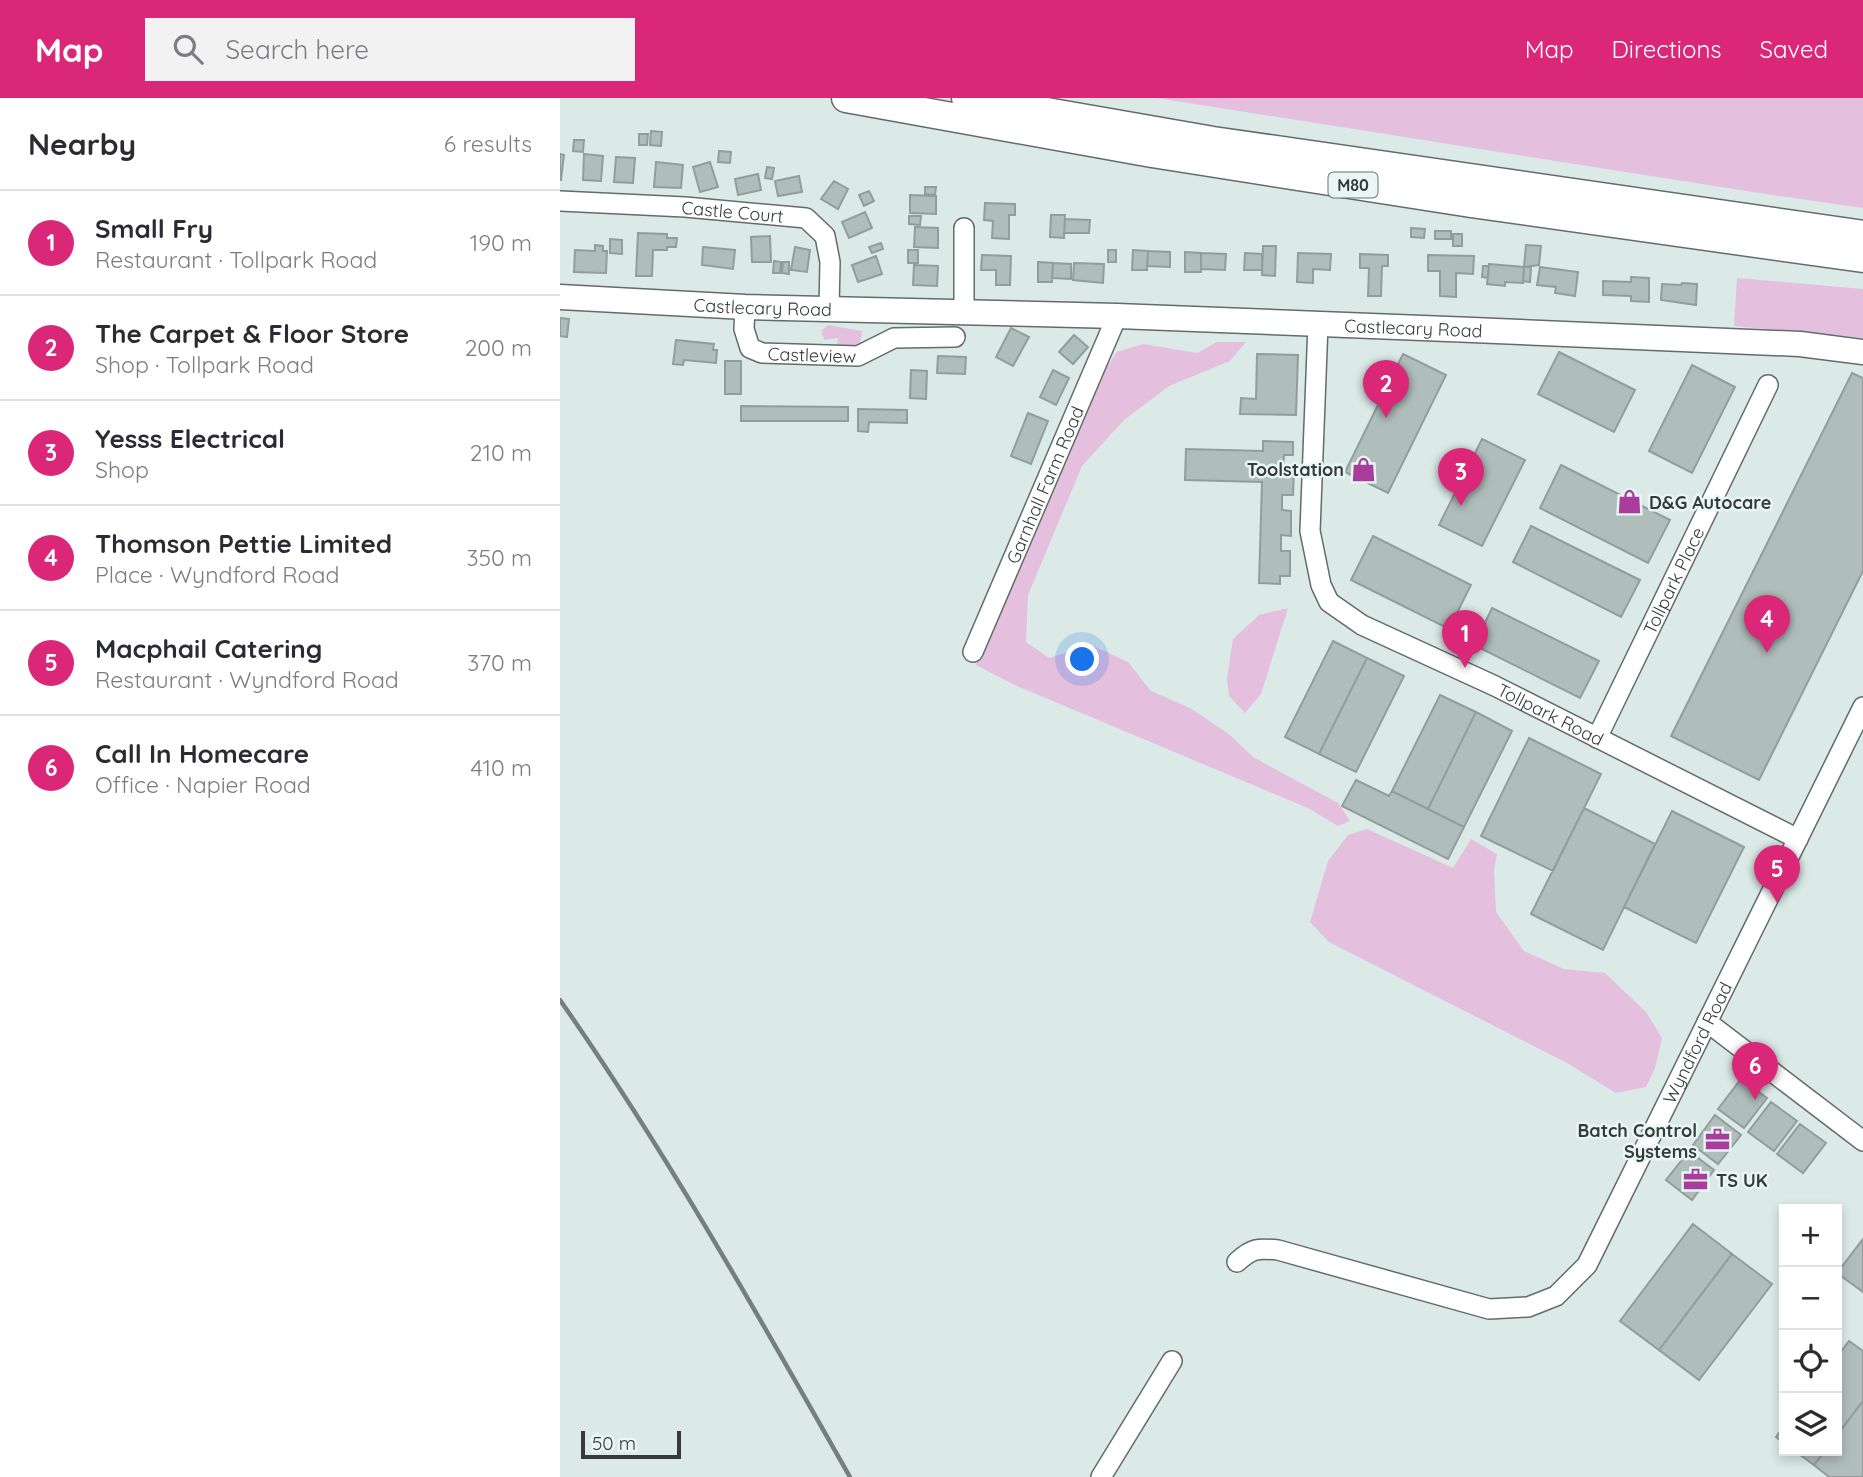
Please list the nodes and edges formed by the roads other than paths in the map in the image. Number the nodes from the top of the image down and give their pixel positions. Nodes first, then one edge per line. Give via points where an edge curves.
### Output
1 (846, 98) edge
2 (966, 98) edge
3 (560, 201) edge
4 (964, 228) dead end
5 (1863, 235) edge
6 (1863, 258) edge
7 (560, 296) edge
8 (745, 307) junction
9 (829, 308) junction
10 (964, 313) junction
11 (1116, 316) junction
12 (1318, 324) junction
13 (955, 337) dead end
14 (1863, 352) edge
15 (1768, 384) dead end
16 (973, 652) dead end
17 (1863, 707) edge
18 (1597, 738) junction
19 (1798, 839) junction
20 (1707, 1022) junction
21 (1863, 1141) edge
22 (1237, 1262) dead end
23 (1172, 1361) dead end
24 (1101, 1477) edge

1 - 6 highway, M80 via 1153,153
2 - 5 highway, M80 via 1213,141
3 - 9 street, Castle Court via 806,218 825,236 830,262
4 - 10 street
7 - 8 main road, Castlecary Road
8 - 9 main road, Castlecary Road
8 - 13 street, Castleview via 744,329 750,348 762,354 858,356 894,338
9 - 10 main road, Castlecary Road
10 - 11 main road, Castlecary Road
11 - 12 main road, Castlecary Road
11 - 16 street, Garnhall Farm Road
12 - 14 main road, Castlecary Road via 1800,344
12 - 18 street, Tollpark Road via 1310,531 1329,602 1362,625
15 - 18 street, Tollpark Place
17 - 19 street, Wyndford Road
18 - 19 street, Tollpark Road
19 - 20 street, Wyndford Road
20 - 21 street
20 - 22 street, Wyndford Road via 1587,1265 1556,1296 1528,1307 1489,1309 1278,1250 1258,1248
23 - 24 street

